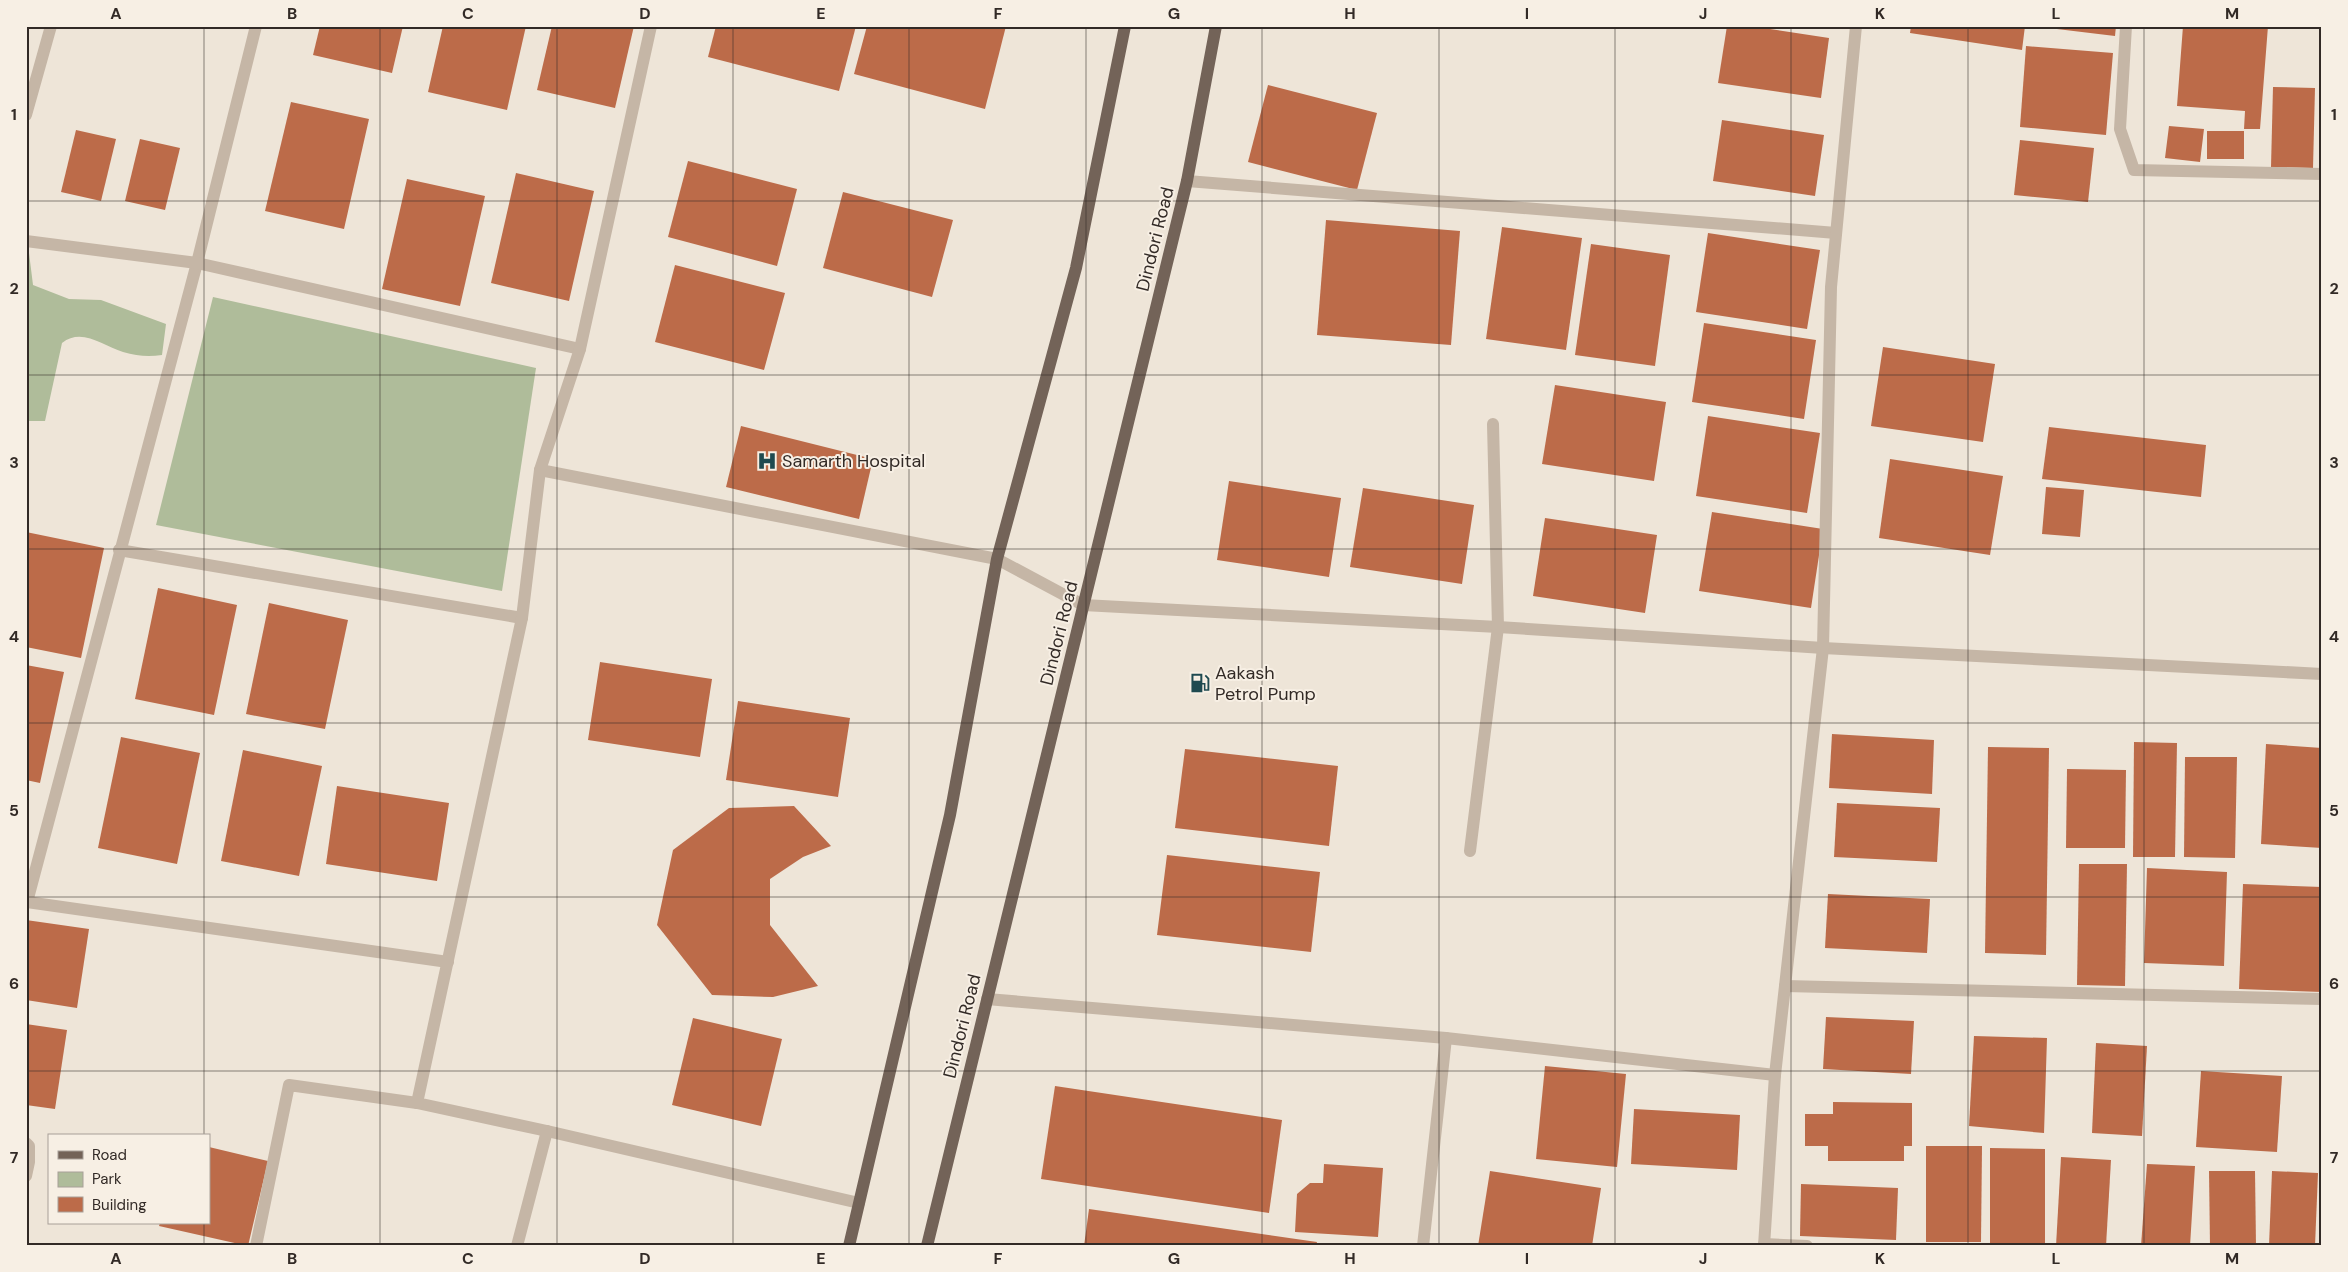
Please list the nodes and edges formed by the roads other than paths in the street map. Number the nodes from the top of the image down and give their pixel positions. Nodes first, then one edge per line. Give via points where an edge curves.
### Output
1 (51, 26) edge
2 (256, 26) edge
3 (651, 26) edge
4 (1126, 26) edge
5 (1216, 26) edge
6 (1856, 26) edge
7 (2126, 26) edge
8 (28, 100) edge
9 (26, 115) edge
10 (2322, 174) edge
11 (1187, 181) junction
12 (1836, 233) junction
13 (26, 241) edge
14 (197, 263) junction
15 (580, 349) junction
16 (1493, 424) dead end
17 (540, 470) junction
18 (119, 550) junction
19 (997, 559) junction
20 (1083, 605) junction
21 (522, 618) junction
22 (1498, 627) junction
23 (1823, 648) junction
24 (2322, 674) edge
25 (1470, 851) dead end
26 (448, 962) junction
27 (1785, 986) junction
28 (2322, 999) edge
29 (987, 1000) junction
30 (1446, 1038) junction
31 (1776, 1075) junction
32 (417, 1103) junction
33 (547, 1131) junction
34 (26, 1143) edge
35 (26, 1176) edge
36 (859, 1203) junction
37 (1764, 1245) edge
38 (256, 1246) edge
39 (517, 1246) edge
40 (849, 1246) edge
41 (927, 1246) edge
42 (1423, 1246) edge
43 (1807, 1246) edge

1 - 8 street
2 - 14 street
3 - 15 street
4 - 19 main road via 1076,268
5 - 11 main road, Dindori Road
6 - 12 street
7 - 10 street via 2120,129 2134,170
8 - 9 street
11 - 12 street
11 - 20 main road, Dindori Road
12 - 23 street via 1831,286
13 - 14 street
14 - 15 street
14 - 18 street
15 - 17 street
16 - 22 street
17 - 19 street
17 - 21 street
18 - 21 street
18 - 26 street via 27,902
19 - 20 street
19 - 36 main road via 950,815
20 - 22 street
20 - 29 main road, Dindori Road
21 - 26 street
22 - 23 street
22 - 25 street
23 - 24 street
23 - 27 street
26 - 32 street
27 - 28 street
27 - 31 street
29 - 30 street
29 - 41 main road, Dindori Road
30 - 31 street
30 - 42 street
31 - 37 street
32 - 33 street
32 - 38 street via 289,1085
33 - 36 street
33 - 39 street
34 - 35 street via 29,1162
36 - 40 main road
37 - 43 street

